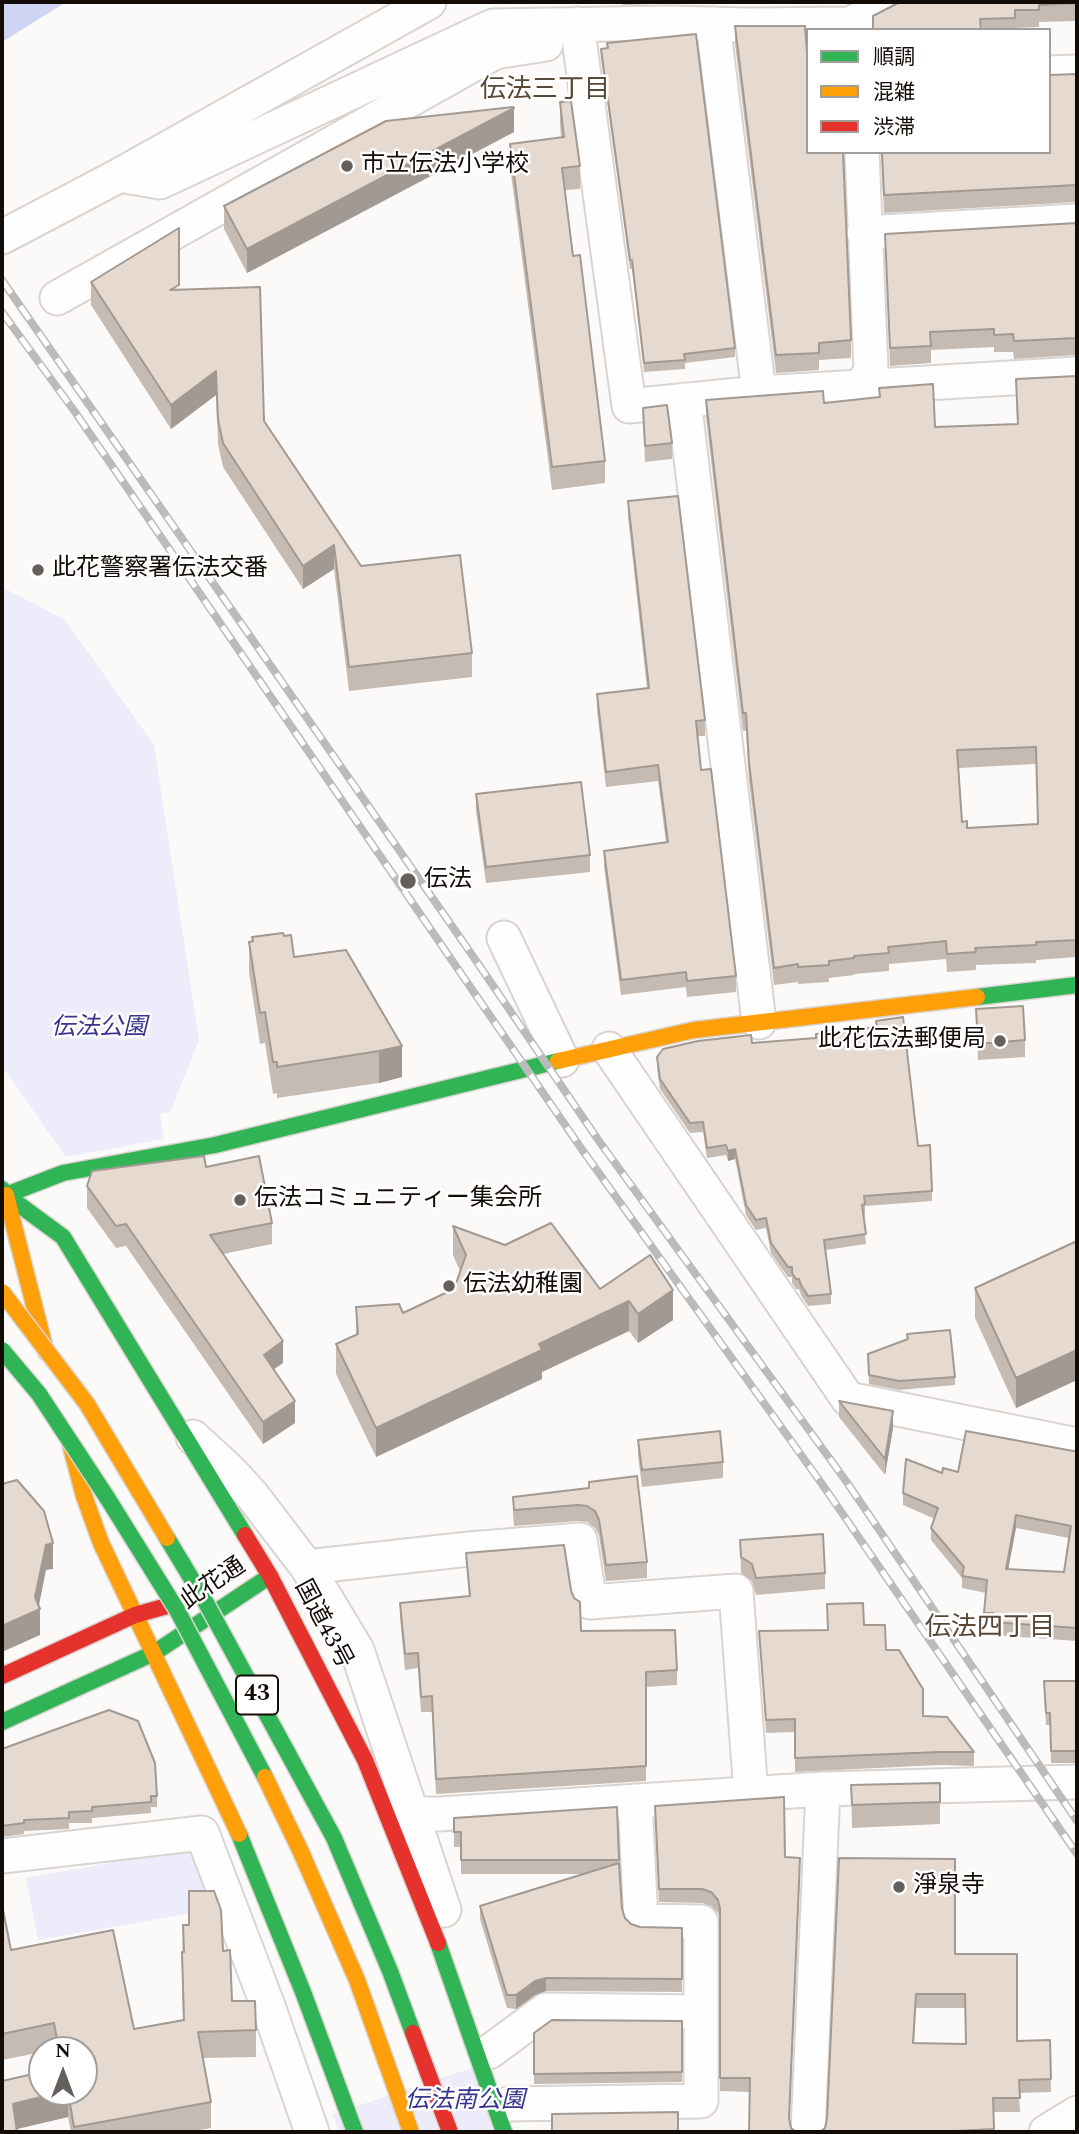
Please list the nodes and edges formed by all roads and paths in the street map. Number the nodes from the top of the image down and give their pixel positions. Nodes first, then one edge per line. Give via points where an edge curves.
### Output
1 (429, 2) edge
2 (892, 2) edge
3 (561, 24) junction
4 (713, 24) junction
5 (851, 27) edge
6 (1077, 72) edge
7 (1051, 73) edge
8 (863, 154) edge
9 (120, 175) junction
10 (1077, 221) edge
11 (864, 233) junction
12 (2, 237) edge
13 (57, 298) dead end
14 (1077, 374) edge
15 (863, 386) junction
16 (759, 393) junction
17 (684, 400) junction
18 (504, 938) dead end
19 (1077, 985) edge
20 (760, 1022) junction
21 (609, 1048) junction
22 (562, 1060) junction
23 (3, 1193) edge
24 (2, 1292) edge
25 (2, 1350) edge
26 (175, 1421) junction
27 (1077, 1445) edge
28 (307, 1567) junction
29 (270, 1576) junction
30 (135, 1615) junction
31 (154, 1653) junction
32 (2, 1675) edge
33 (2, 1722) edge
34 (1077, 1782) edge
35 (823, 1789) junction
36 (751, 1794) junction
37 (635, 1801) junction
38 (412, 1814) junction
39 (2, 1856) edge
40 (701, 2012) junction
41 (489, 2052) junction
42 (1077, 2113) edge
43 (510, 2123) edge
44 (312, 2132) edge
45 (355, 2132) edge
46 (411, 2132) edge
47 (450, 2132) edge
48 (808, 2132) edge
49 (1046, 2132) edge

1 - 9 street
2 - 5 street
3 - 4 street
3 - 9 street via 493,26 160,182
3 - 13 street via 546,44 495,52
3 - 17 street via 629,406
4 - 5 street
4 - 16 street
6 - 7 street
8 - 11 street
9 - 12 street
10 - 11 street
11 - 15 street via 871,369
14 - 15 street
15 - 16 street
16 - 17 street
17 - 20 street
18 - 22 street
19 - 20 main road
20 - 21 main road
21 - 22 main road
21 - 27 street via 848,1399
22 - 23 main road via 215,1145 63,1173
23 - 26 main road, 国道43号 via 63,1237
23 - 30 main road via 84,1496
24 - 47 main road, 43, bridge via 87,1404 205,1601 334,1838
25 - 46 main road, 43, bridge via 39,1394 115,1510 177,1610 252,1749 357,1980
26 - 28 street via 238,1479
26 - 29 main road, 国道43号
28 - 36 street via 580,1540 590,1602 736,1591
28 - 38 street via 357,1650
29 - 30 main road, 此花通
29 - 31 main road, 此花通
29 - 43 main road, 国道43号 via 365,1760
30 - 31 main road
30 - 32 main road, 此花通
31 - 33 main road, 此花通
31 - 45 main road via 232,1816
34 - 35 street
35 - 36 street
35 - 48 street
36 - 37 street
37 - 38 street
37 - 40 street via 641,1921 701,1922
38 - 41 street
39 - 44 street via 202,1833
40 - 41 street via 546,2010
40 - 43 street via 701,2101
41 - 43 street
42 - 49 street

